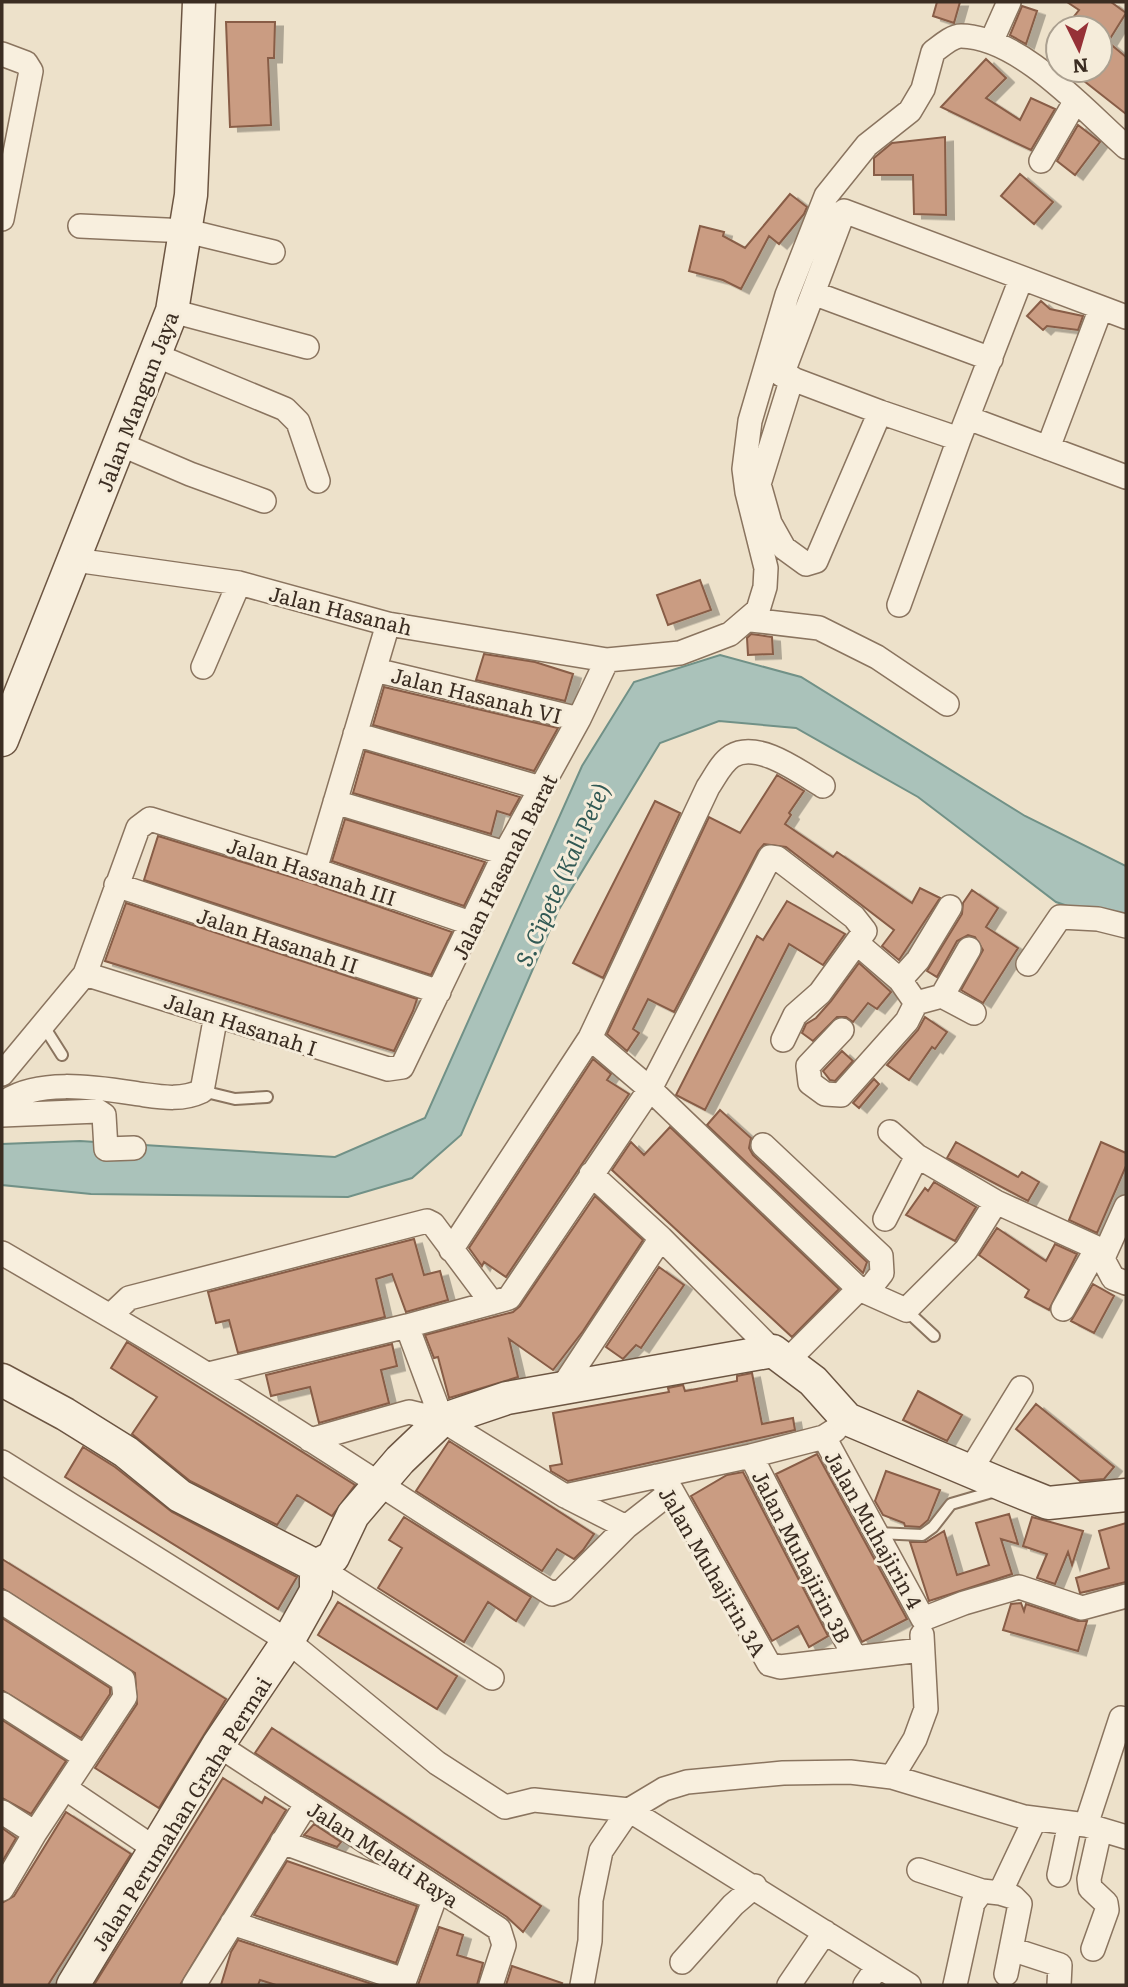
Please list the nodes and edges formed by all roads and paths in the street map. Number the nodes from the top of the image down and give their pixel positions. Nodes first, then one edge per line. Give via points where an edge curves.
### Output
1 (199, 2) edge
2 (1009, 2) edge
3 (992, 40) junction
4 (2, 54) edge
5 (1075, 102) junction
6 (1126, 147) edge
7 (1041, 161) dead end
8 (2, 219) edge
9 (80, 226) dead end
10 (187, 231) junction
11 (273, 252) dead end
12 (1021, 279) junction
13 (813, 293) junction
14 (1101, 308) junction
15 (172, 311) junction
16 (1126, 317) edge
17 (307, 347) dead end
18 (155, 355) junction
19 (991, 359) junction
20 (792, 378) junction
21 (880, 412) junction
22 (964, 428) junction
23 (120, 444) junction
24 (1048, 448) junction
25 (1126, 477) edge
26 (318, 481) dead end
27 (264, 501) dead end
28 (75, 560) junction
29 (239, 583) junction
30 (899, 606) dead end
31 (751, 620) junction
32 (388, 624) junction
33 (607, 660) junction
34 (204, 667) dead end
35 (374, 670) junction
36 (947, 704) dead end
37 (579, 719) junction
38 (355, 734) junction
39 (2, 740) edge
40 (823, 786) dead end
41 (541, 788) junction
42 (335, 802) junction
43 (505, 853) junction
44 (315, 870) junction
45 (116, 886) junction
46 (950, 908) dead end
47 (473, 925) junction
48 (1126, 926) edge
49 (858, 944) junction
50 (969, 949) dead end
51 (1028, 964) dead end
52 (85, 974) junction
53 (900, 980) junction
54 (439, 992) junction
55 (942, 996) junction
56 (916, 1003) junction
57 (974, 1013) dead end
58 (216, 1015) junction
59 (41, 1023) junction
60 (842, 1030) dead end
61 (590, 1038) junction
62 (783, 1040) dead end
63 (62, 1055) dead end
64 (4, 1067) edge
65 (397, 1069) joint
66 (650, 1089) junction
67 (202, 1091) junction
68 (267, 1097) dead end
69 (2, 1104) edge
70 (2, 1115) edge
71 (890, 1132) dead end
72 (763, 1145) dead end
73 (134, 1149) dead end
74 (917, 1156) junction
75 (591, 1174) junction
76 (996, 1202) junction
77 (1126, 1207) edge
78 (885, 1219) dead end
79 (662, 1238) junction
80 (451, 1250) junction
81 (2, 1253) edge
82 (1100, 1253) junction
83 (1126, 1283) edge
84 (859, 1289) junction
85 (492, 1303) junction
86 (1063, 1309) dead end
87 (906, 1310) junction
88 (110, 1316) junction
89 (407, 1326) junction
90 (934, 1336) dead end
91 (780, 1356) junction
92 (209, 1374) junction
93 (2, 1380) edge
94 (563, 1386) junction
95 (1021, 1388) dead end
96 (442, 1420) junction
97 (853, 1420) junction
98 (824, 1437) junction
99 (310, 1440) junction
100 (751, 1456) junction
101 (2, 1462) edge
102 (970, 1471) junction
103 (665, 1483) junction
104 (378, 1485) junction
105 (1008, 1488) junction
106 (1118, 1494) edge
107 (565, 1496) junction
108 (626, 1527) junction
109 (877, 1533) junction
110 (316, 1566) junction
111 (1126, 1597) edge
112 (2, 1602) edge
113 (923, 1619) junction
114 (288, 1641) junction
115 (921, 1650) junction
116 (854, 1656) junction
117 (492, 1678) dead end
118 (2, 1704) edge
119 (1121, 1718) dead end
120 (218, 1745) junction
121 (86, 1757) junction
122 (892, 1777) junction
123 (65, 1788) junction
124 (307, 1803) junction
125 (629, 1810) junction
126 (2, 1812) edge
127 (1035, 1819) junction
128 (1085, 1826) junction
129 (35, 1833) junction
130 (1126, 1837) edge
131 (282, 1842) junction
132 (154, 1848) junction
133 (919, 1870) dead end
134 (1059, 1875) dead end
135 (755, 1886) junction
136 (2, 1889) edge
137 (991, 1892) junction
138 (437, 1893) junction
139 (232, 1923) junction
140 (825, 1931) junction
141 (1011, 1949) junction
142 (1093, 1949) dead end
143 (682, 1962) dead end
144 (878, 1966) junction
145 (1006, 1974) dead end
146 (404, 1983) edge
147 (72, 1985) edge
148 (194, 1985) edge
149 (491, 1985) edge
150 (582, 1985) edge
151 (789, 1985) edge
152 (865, 1985) edge
153 (909, 1985) edge
154 (954, 1985) edge
155 (1059, 1985) edge

1 - 10 street, Jalan Mangun Jaya
2 - 3 street
3 - 5 street via 1023,58
3 - 31 street via 960,36 933,52 923,89 909,111 867,145 826,196 787,295 750,421 746,480 766,568 758,610
4 - 8 street via 26,63 31,71
5 - 6 street
5 - 7 street
9 - 10 street
10 - 11 street
10 - 15 street, Jalan Mangun Jaya
12 - 13 street via 844,211
12 - 14 street
12 - 19 street
13 - 19 street
13 - 20 street via 782,375
14 - 16 street
14 - 24 street
15 - 17 street
15 - 18 street, Jalan Mangun Jaya
18 - 23 street, Jalan Mangun Jaya
18 - 26 street via 285,408 298,422
19 - 22 street
20 - 21 street
20 - 21 street via 759,484 770,523 784,548 800,562 816,561
21 - 22 street
22 - 24 street
22 - 30 street
23 - 27 street
23 - 28 street, Jalan Mangun Jaya
24 - 25 street
28 - 29 street, Jalan Hasanah
28 - 39 street, Jalan Mangun Jaya
29 - 32 street, Jalan Hasanah
29 - 34 street
31 - 33 street, Jalan Hasanah via 706,645 680,653
31 - 36 street via 818,628 877,657
32 - 33 street, Jalan Hasanah
32 - 35 street
33 - 37 street, Jalan Hasanah Barat
35 - 37 street, Jalan Hasanah VI
35 - 38 street
37 - 41 street, Jalan Hasanah Barat
38 - 41 street
38 - 42 street
40 - 61 street via 749,751 725,761 708,787
41 - 43 street, Jalan Hasanah Barat
42 - 43 street
42 - 44 street
43 - 47 street, Jalan Hasanah Barat
44 - 45 street, Jalan Hasanah III via 150,820 138,828
44 - 47 street, Jalan Hasanah III
45 - 52 street
45 - 54 street, Jalan Hasanah II
46 - 53 street
47 - 54 street, Jalan Hasanah Barat
48 - 51 street via 1060,917
49 - 53 street
49 - 62 street via 820,993 794,1016
49 - 66 street via 865,931 854,917 770,857
50 - 55 street
52 - 58 street, Jalan Hasanah I
52 - 59 street
53 - 56 street
54 - 65 street, Jalan Hasanah Barat via 407,1062
55 - 56 street
55 - 57 street
56 - 60 street via 907,1021 841,1095 825,1094 810,1083 808,1066
58 - 65 street, Jalan Hasanah I
58 - 67 street
59 - 63 lane
59 - 64 street
61 - 66 street
61 - 80 street
66 - 75 street
66 - 84 street
67 - 68 lane via 225,1098
67 - 69 street via 185,1098 162,1098 120,1091 43,1089
70 - 73 street via 98,1111 104,1115 106,1149
71 - 74 street
72 - 84 street via 881,1256 882,1273 871,1287
74 - 76 street
74 - 78 street
75 - 79 street
75 - 85 street via 512,1294
76 - 82 street
76 - 87 street via 967,1250
77 - 82 street
79 - 91 street
79 - 94 street
80 - 85 street
80 - 88 street via 427,1221 129,1298
81 - 88 street
82 - 83 street via 1113,1278
82 - 86 street
84 - 87 street
84 - 91 street
85 - 89 street
87 - 90 lane
88 - 92 street
89 - 92 street
89 - 96 street
91 - 94 street
91 - 97 street
92 - 99 street
93 - 110 street via 126,1452 180,1496
94 - 96 street via 507,1398
95 - 102 street
96 - 99 street via 409,1412
96 - 104 street
96 - 107 street
97 - 98 street
97 - 102 street
98 - 100 street
98 - 109 street, Jalan Muhajirin 4
99 - 104 street
100 - 103 street
100 - 116 street, Jalan Muhajirin 3B
101 - 114 street
102 - 105 street
103 - 107 street
103 - 108 street
103 - 116 street, Jalan Muhajirin 3A via 766,1661 780,1667
104 - 108 street via 555,1595
104 - 110 street via 354,1515 333,1557
105 - 106 street via 1048,1503
105 - 109 lane via 951,1504 922,1535
107 - 108 street
109 - 113 street, Jalan Muhajirin 4
110 - 114 street, Jalan Perumahan Graha Permai via 316,1591
110 - 117 street
111 - 113 street, Jalan Muhajirin 4 via 1082,1608 1020,1587
112 - 121 street via 123,1680 125,1697
113 - 115 street
114 - 120 street, Jalan Perumahan Graha Permai
114 - 125 street via 437,1763 505,1807 534,1800
115 - 116 street, Jalan Muhajirin 3A
115 - 122 street via 926,1709 915,1739
118 - 121 street
119 - 128 street
120 - 124 street, Jalan Melati Raya
120 - 132 street, Jalan Perumahan Graha Permai
121 - 123 street
122 - 125 street via 818,1771 687,1783 664,1789
122 - 127 street
123 - 129 street
123 - 132 street
124 - 131 street
124 - 138 street, Jalan Melati Raya
125 - 135 street
125 - 150 street via 601,1851
126 - 129 street
127 - 128 street
127 - 137 street
128 - 130 street
128 - 134 street
128 - 142 street via 1090,1888 1107,1910
129 - 136 street
131 - 138 street
131 - 139 street
132 - 147 street, Jalan Perumahan Graha Permai
133 - 137 street
135 - 140 street
135 - 143 street
137 - 141 street via 1013,1897 1020,1904
137 - 154 street via 973,1903
138 - 146 street
138 - 149 street, Jalan Melati Raya via 480,1915 502,1934 504,1945
139 - 146 street
139 - 148 street
140 - 144 street
140 - 151 street
141 - 145 street
141 - 155 street via 1060,1965
144 - 152 street
144 - 153 street

